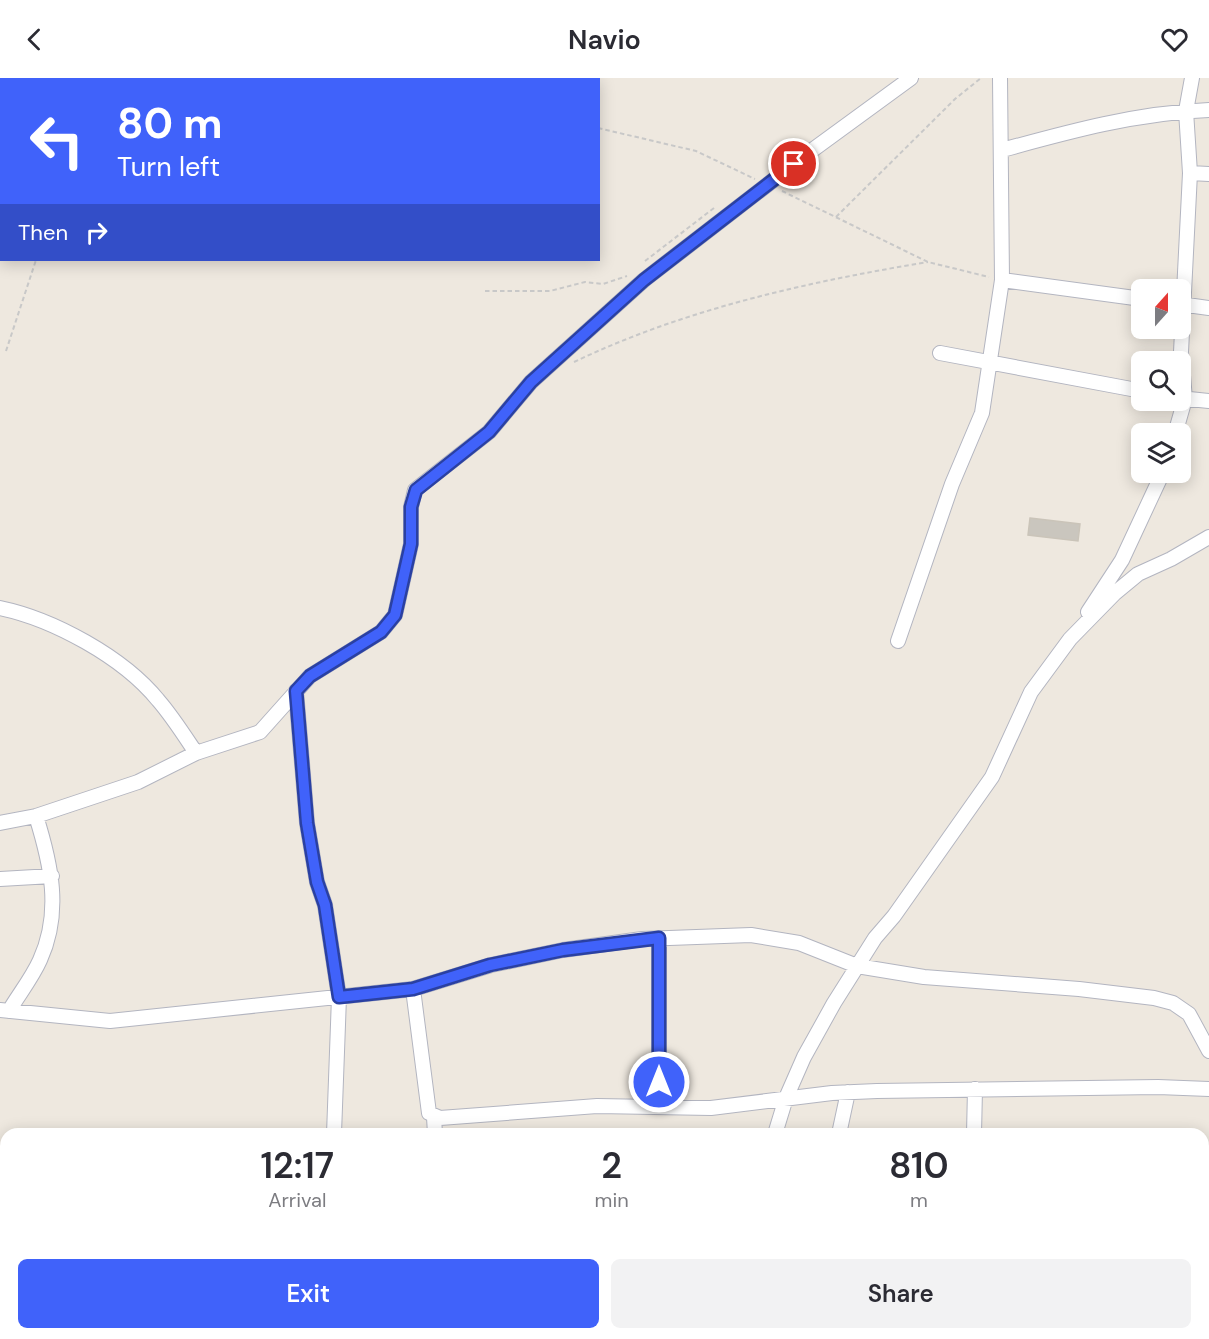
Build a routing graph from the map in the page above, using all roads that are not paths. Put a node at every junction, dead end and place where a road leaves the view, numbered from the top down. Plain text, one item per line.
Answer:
1 (911, 78) edge
2 (1000, 78) edge
3 (1192, 78) edge
4 (1209, 110) edge
5 (1186, 111) junction
6 (1002, 150) junction
7 (1190, 173) junction
8 (1209, 174) edge
9 (1183, 279) edge
10 (1002, 280) junction
11 (1131, 298) edge
12 (1191, 305) edge
13 (1209, 308) edge
14 (940, 353) dead end
15 (990, 363) junction
16 (1131, 389) edge
17 (1191, 399) edge
18 (1209, 401) edge
19 (1157, 483) edge
20 (1209, 537) edge
21 (0, 608) edge
22 (1070, 639) junction
23 (898, 641) dead end
24 (296, 691) junction
25 (196, 753) junction
26 (36, 816) junction
27 (0, 823) edge
28 (52, 876) junction
29 (0, 879) edge
30 (659, 938) junction
31 (857, 966) junction
32 (413, 989) junction
33 (339, 997) junction
34 (5, 1011) edge
35 (1209, 1051) edge
36 (975, 1089) junction
37 (1209, 1089) edge
38 (848, 1092) junction
39 (786, 1098) junction
40 (659, 1106) junction
41 (434, 1117) junction
42 (334, 1128) edge
43 (435, 1128) edge
44 (777, 1128) edge
45 (841, 1128) edge
46 (974, 1128) edge

1 - 24 street
2 - 6 street
3 - 5 street
4 - 5 street
5 - 6 street
5 - 7 street
6 - 10 street
7 - 8 street
7 - 9 street
10 - 11 street
10 - 15 street
12 - 13 street
14 - 15 street
15 - 16 street
15 - 23 street
17 - 18 street
19 - 22 street
20 - 22 street
21 - 25 street
22 - 31 street
24 - 25 street
24 - 33 street
25 - 26 street
26 - 27 street
26 - 28 street
28 - 29 street
28 - 34 street
30 - 31 street
30 - 32 street
30 - 40 street
31 - 35 street
31 - 39 street
32 - 33 street
32 - 41 street
33 - 34 street
33 - 42 street
36 - 37 street
36 - 38 street
36 - 46 street
38 - 39 street
38 - 45 street
39 - 40 street
39 - 44 street
40 - 41 street
41 - 43 street

